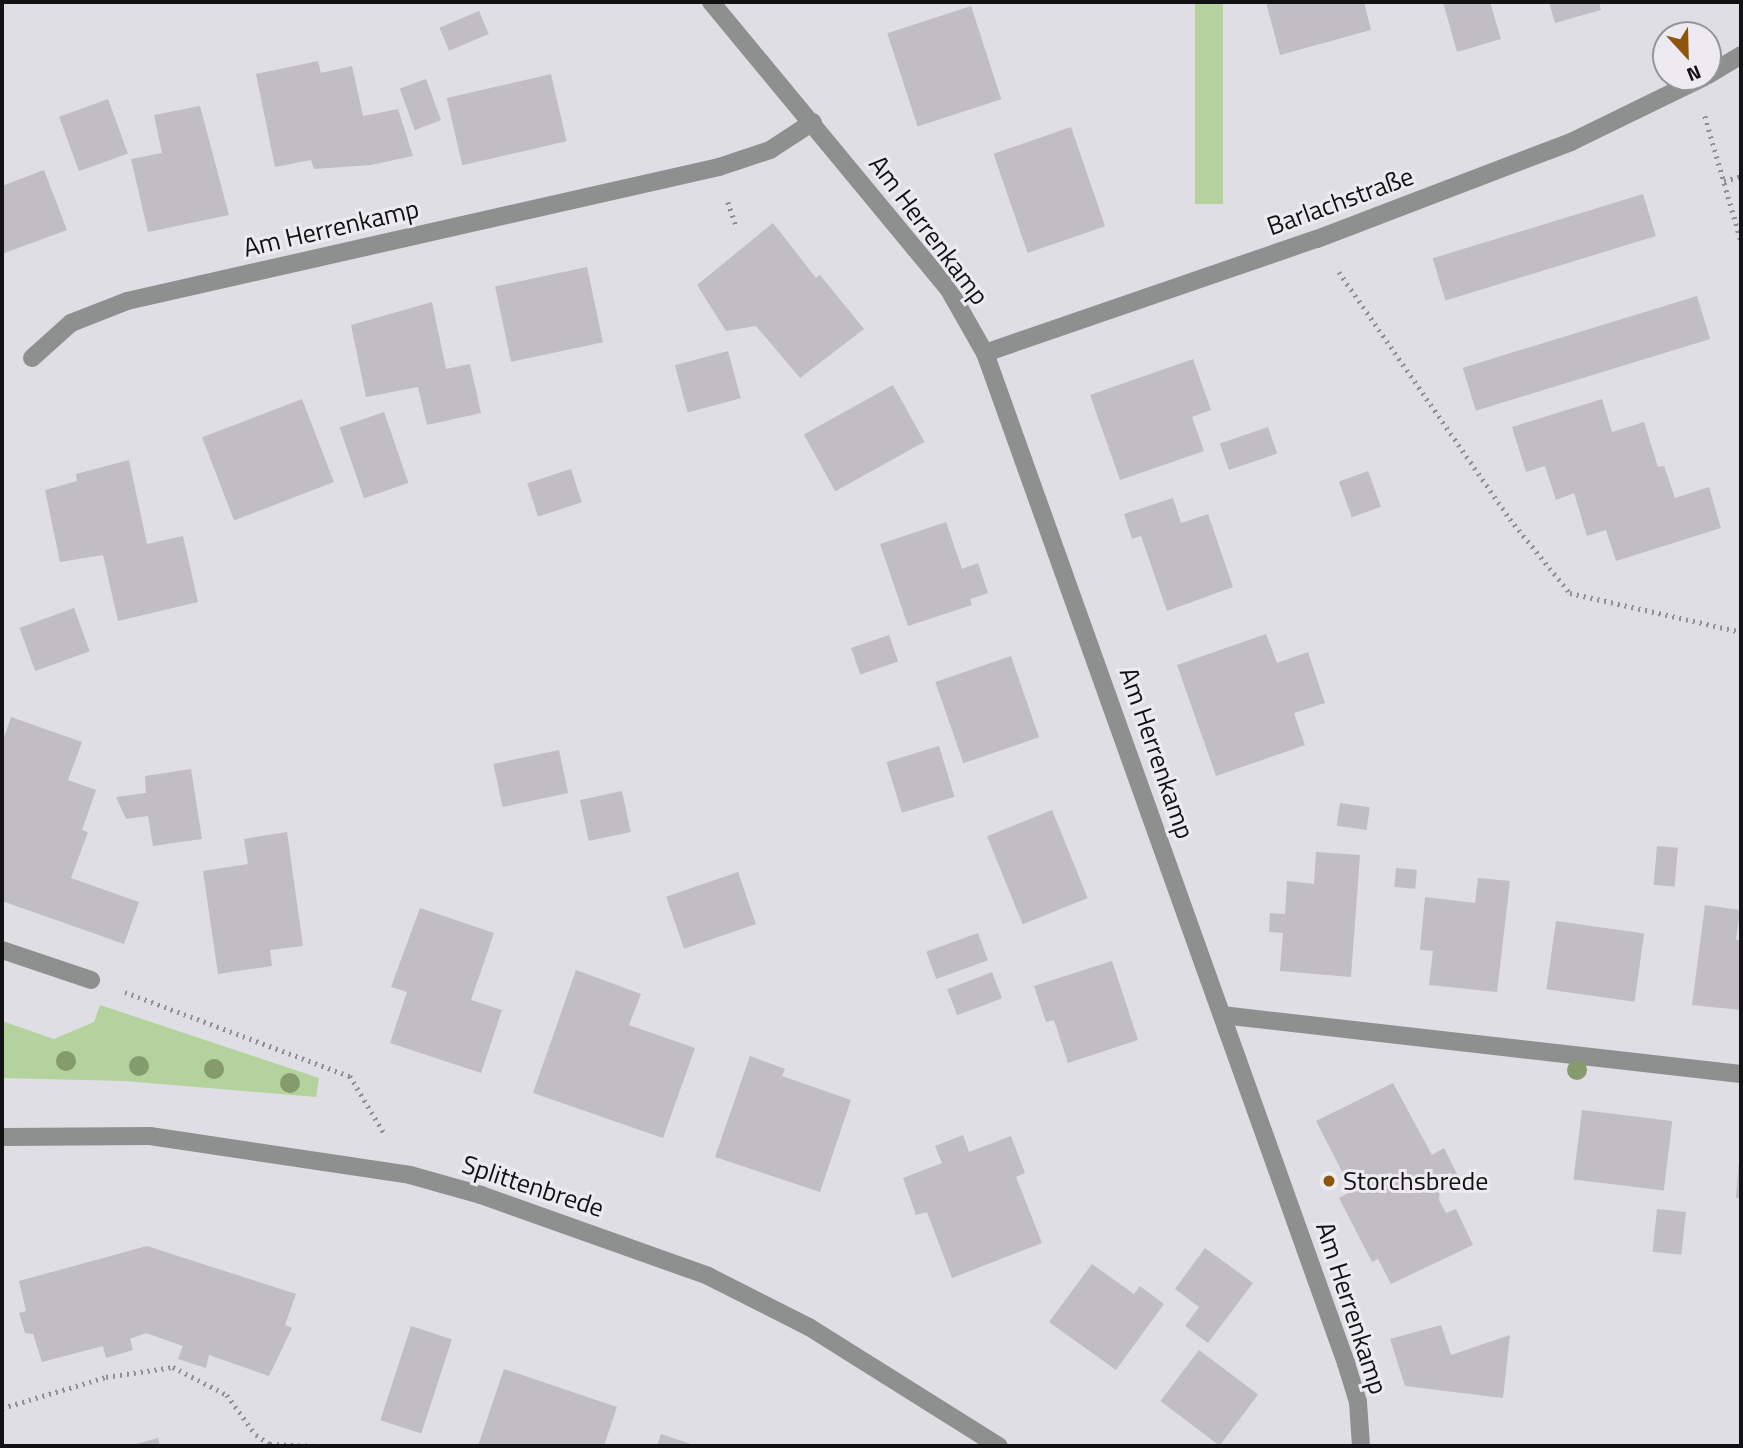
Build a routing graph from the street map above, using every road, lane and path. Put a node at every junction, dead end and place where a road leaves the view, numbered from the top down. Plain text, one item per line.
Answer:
1 (711, 2) edge
2 (1741, 55) edge
3 (1722, 66) edge
4 (1675, 91) edge
5 (1705, 91) edge
6 (813, 122) junction
7 (1741, 176) edge
8 (1724, 181) junction
9 (1740, 233) edge
10 (1317, 239) junction
11 (1741, 240) edge
12 (985, 353) junction
13 (32, 358) dead end
14 (1741, 632) edge
15 (2, 950) edge
16 (91, 980) joint
17 (1222, 1015) junction
18 (1741, 1074) edge
19 (2, 1137) edge
20 (410, 1175) junction
21 (2, 1408) edge
22 (316, 1446) edge
23 (999, 1446) edge
24 (1361, 1446) edge

1 - 6 street, Am Herrenkamp
2 - 3 street, Barlachstraße
4 - 10 street, Barlachstraße
5 - 8 path
6 - 12 street, Am Herrenkamp
6 - 13 street, Am Herrenkamp
7 - 8 path
8 - 9 path
9 - 11 path
10 - 12 street, Barlachstraße
10 - 14 path
12 - 17 street, Am Herrenkamp
15 - 16 street
16 - 20 path
17 - 18 street
17 - 24 street, Am Herrenkamp
19 - 20 street, Splittenbrede
20 - 23 street, Splittenbrede
21 - 22 path

